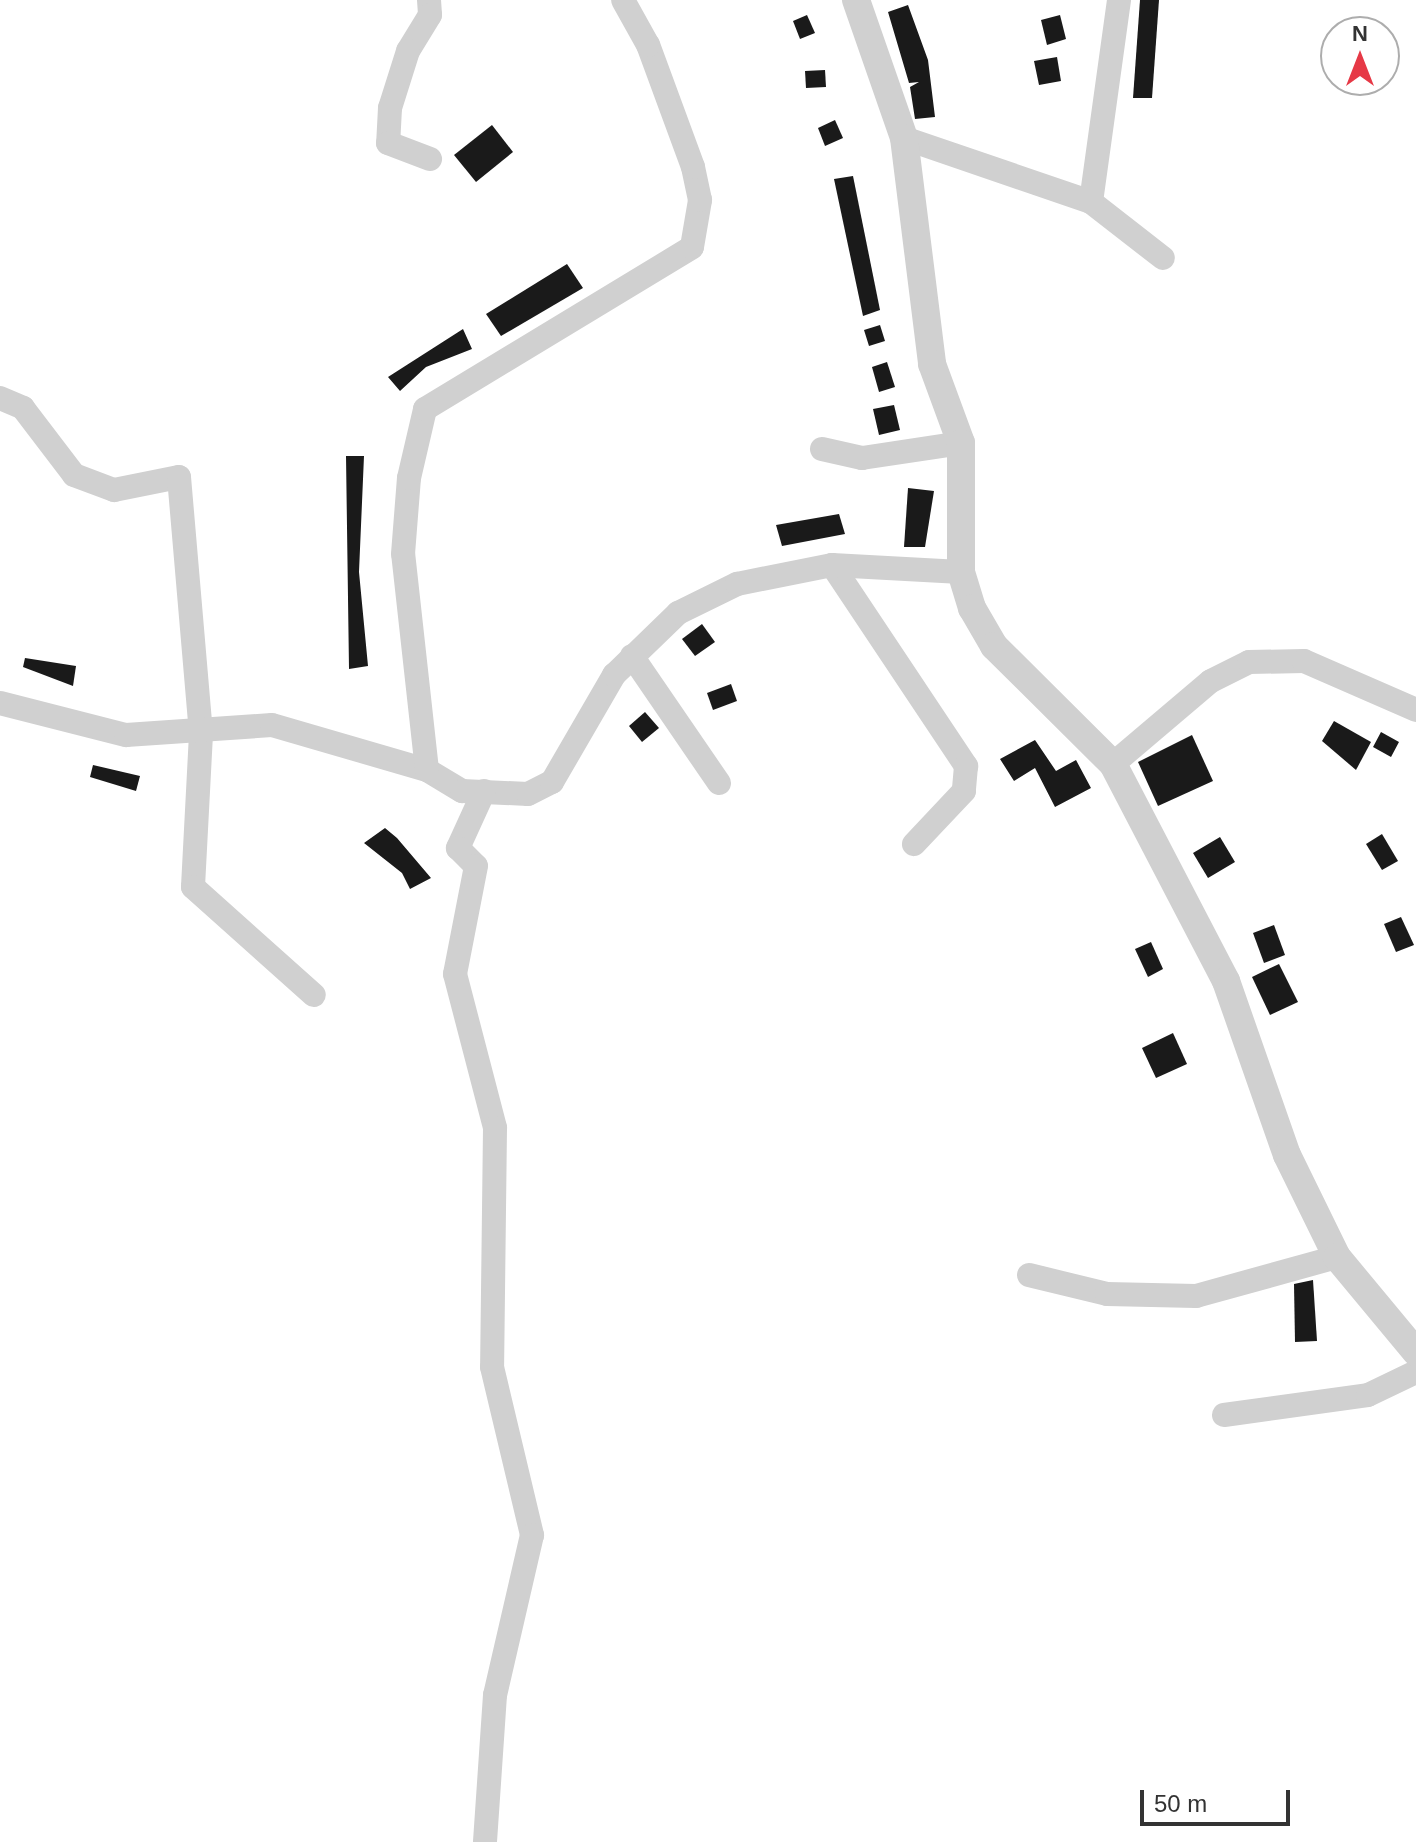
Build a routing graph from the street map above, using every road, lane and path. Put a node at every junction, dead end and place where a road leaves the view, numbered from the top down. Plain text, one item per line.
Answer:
1 (429, 0) edge
2 (623, 0) edge
3 (856, 0) edge
4 (1119, 0) edge
5 (904, 138) junction
6 (430, 159) dead end
7 (1091, 202) junction
8 (1163, 258) dead end
9 (0, 398) edge
10 (961, 443) junction
11 (822, 449) dead end
12 (832, 565) junction
13 (961, 572) junction
14 (632, 656) junction
15 (0, 703) edge
16 (1416, 710) edge
17 (201, 734) junction
18 (1113, 764) junction
19 (427, 770) junction
20 (719, 783) dead end
21 (484, 791) junction
22 (914, 844) dead end
23 (314, 995) dead end
24 (1337, 1257) junction
25 (1029, 1275) dead end
26 (1416, 1352) edge
27 (1416, 1372) edge
28 (1224, 1415) dead end
29 (485, 1842) edge

1 - 6 street
2 - 19 street
3 - 5 street
4 - 7 street
5 - 7 street
5 - 10 street
7 - 8 street
9 - 17 street
10 - 11 street
10 - 13 street
12 - 13 street
12 - 14 street
12 - 22 street
13 - 18 street
14 - 20 street
14 - 21 street
15 - 17 street
16 - 18 street
17 - 19 street
17 - 23 street
18 - 24 street
19 - 21 street
21 - 29 street
24 - 25 street
24 - 26 street
27 - 28 street

